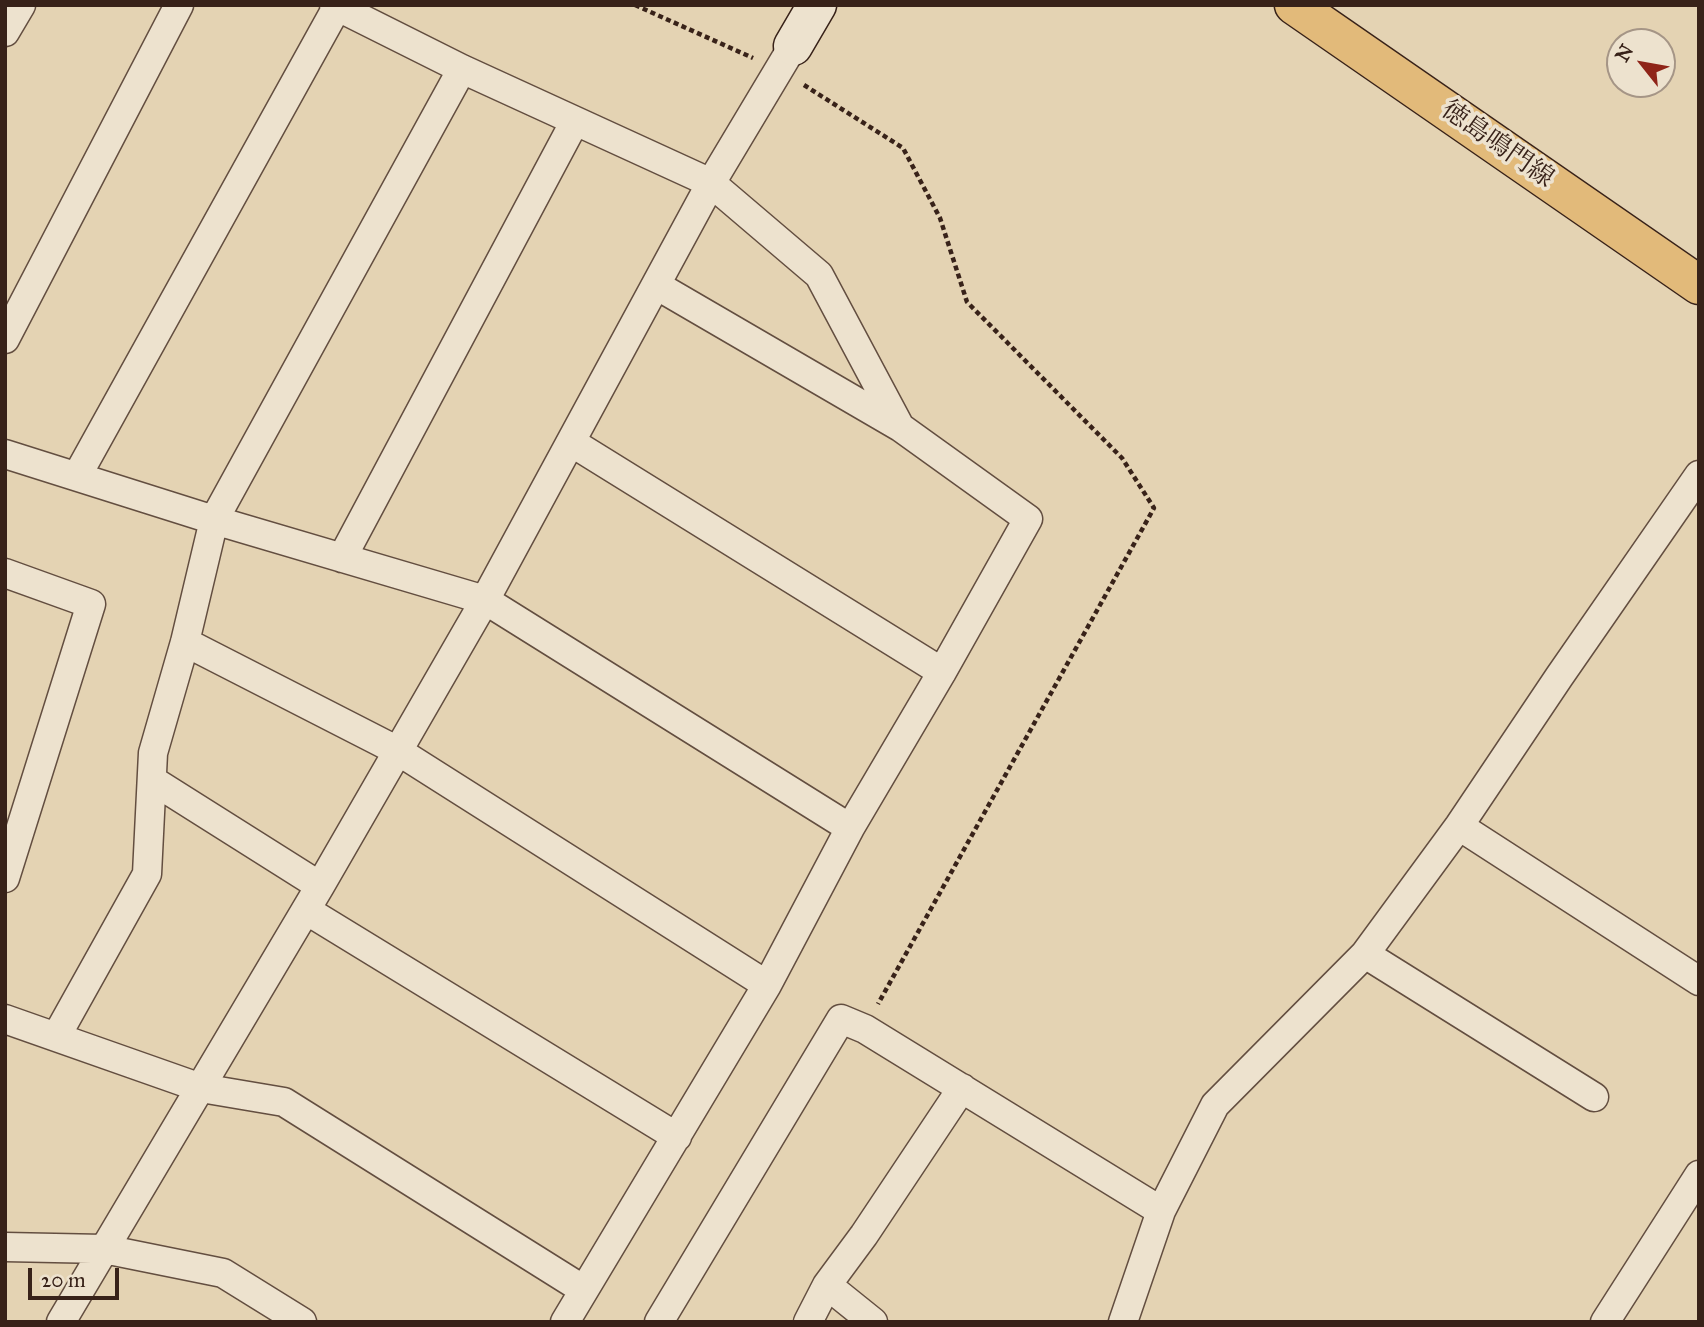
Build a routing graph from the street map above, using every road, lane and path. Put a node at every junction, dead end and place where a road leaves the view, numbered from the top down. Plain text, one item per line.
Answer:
1 (21, 5) edge
2 (179, 5) edge
3 (817, 5) edge
4 (1294, 5) edge
5 (336, 6) edge
6 (5, 32) edge
7 (793, 46) joint
8 (462, 69) junction
9 (575, 121) junction
10 (711, 183) junction
11 (656, 285) junction
12 (1699, 285) edge
13 (5, 339) edge
14 (900, 427) junction
15 (571, 442) junction
16 (5, 454) edge
17 (1699, 475) edge
18 (78, 477) junction
19 (214, 520) junction
20 (342, 558) junction
21 (5, 573) edge
22 (485, 600) junction
23 (185, 642) junction
24 (942, 672) junction
25 (398, 751) junction
26 (152, 780) junction
27 (1459, 827) junction
28 (850, 828) junction
29 (5, 878) edge
30 (313, 898) junction
31 (1366, 954) junction
32 (1699, 981) edge
33 (767, 985) junction
34 (5, 1019) edge
35 (56, 1037) junction
36 (201, 1088) junction
37 (962, 1088) junction
38 (1594, 1097) dead end
39 (677, 1137) junction
40 (1699, 1175) edge
41 (1161, 1210) junction
42 (5, 1247) edge
43 (104, 1249) junction
44 (827, 1286) junction
45 (584, 1290) junction
46 (61, 1322) edge
47 (302, 1322) edge
48 (565, 1322) edge
49 (659, 1322) edge
50 (808, 1322) edge
51 (873, 1322) edge
52 (1123, 1322) edge
53 (1605, 1322) edge

1 - 6 street
2 - 13 street
3 - 7 street
4 - 12 main road, 徳島鳴門線
5 - 8 street
5 - 18 street
7 - 10 street
8 - 9 street
8 - 19 street
9 - 10 street
9 - 20 street
10 - 11 street
10 - 14 street
11 - 14 street
11 - 15 street
14 - 24 street
15 - 22 street
15 - 24 street
16 - 18 street
17 - 27 street
18 - 19 street
19 - 20 street
19 - 23 street
20 - 22 street
21 - 29 street
22 - 25 street
22 - 28 street
23 - 25 street
23 - 26 street
24 - 28 street
25 - 30 street
25 - 33 street
26 - 30 street
26 - 35 street
27 - 31 street
27 - 32 street
28 - 33 street
30 - 36 street
30 - 39 street
31 - 38 street
31 - 41 street
33 - 39 street
34 - 35 street
35 - 36 street
36 - 43 street
36 - 45 street
37 - 41 street
37 - 44 street
37 - 49 street
39 - 45 street
40 - 53 street
41 - 52 street
42 - 43 street
43 - 46 street
43 - 47 street
44 - 50 street
44 - 51 street
45 - 48 street

